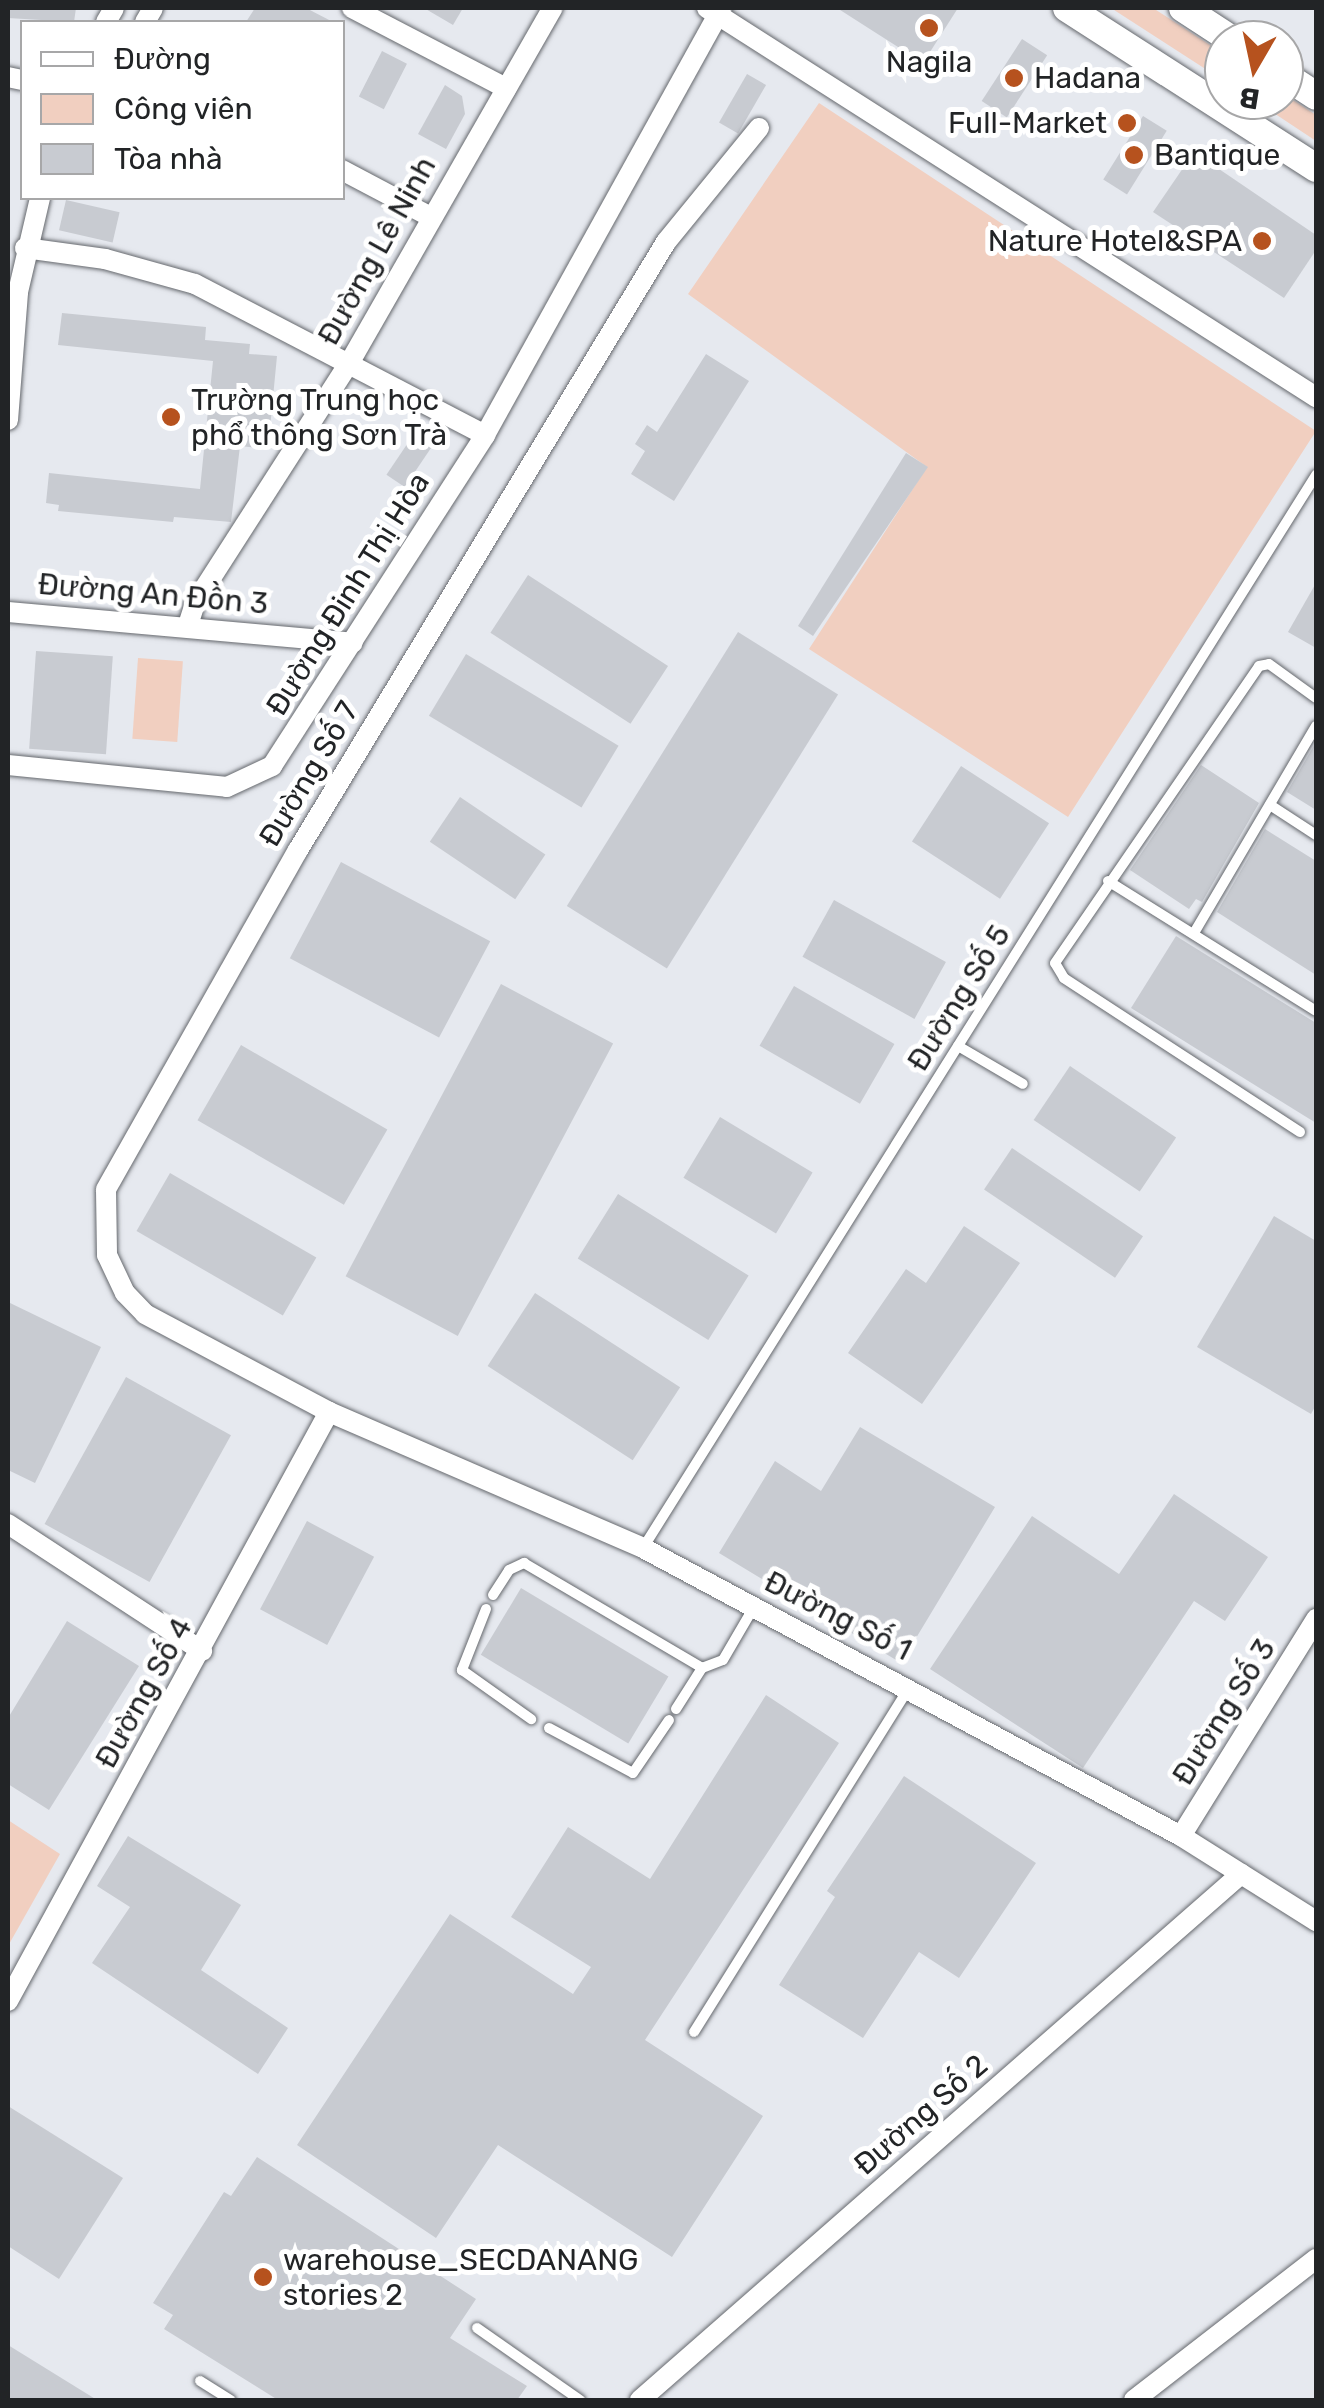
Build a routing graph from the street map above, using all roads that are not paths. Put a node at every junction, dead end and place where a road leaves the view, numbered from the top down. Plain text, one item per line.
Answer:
1 (352, 8) edge
2 (554, 8) edge
3 (1068, 8) edge
4 (1183, 8) edge
5 (716, 9) edge
6 (1204, 22) edge
7 (506, 88) junction
8 (759, 128) dead end
9 (1316, 168) edge
10 (345, 172) edge
11 (39, 200) edge
12 (429, 216) junction
13 (25, 248) junction
14 (350, 360) junction
15 (1313, 386) edge
16 (8, 420) edge
17 (485, 435) junction
18 (1316, 474) edge
19 (8, 612) edge
20 (188, 625) junction
21 (353, 643) junction
22 (1316, 698) edge
23 (1316, 726) edge
24 (8, 766) edge
25 (1270, 805) junction
26 (1316, 834) edge
27 (1108, 881) junction
28 (1194, 933) junction
29 (1316, 1012) edge
30 (958, 1046) junction
31 (1022, 1084) dead end
32 (1300, 1132) dead end
33 (320, 1408) junction
34 (8, 1524) edge
35 (643, 1548) junction
36 (493, 1595) dead end
37 (754, 1606) junction
38 (486, 1610) dead end
39 (1316, 1620) edge
40 (202, 1651) junction
41 (702, 1668) junction
42 (910, 1687) junction
43 (676, 1710) dead end
44 (531, 1719) dead end
45 (669, 1720) dead end
46 (549, 1728) dead end
47 (1182, 1836) junction
48 (1241, 1874) junction
49 (1316, 1921) edge
50 (8, 2001) edge
51 (694, 2032) dead end
52 (1316, 2259) edge
53 (477, 2328) dead end
54 (200, 2381) dead end
55 (231, 2400) edge
56 (580, 2400) edge
57 (640, 2400) edge
58 (1134, 2400) edge

1 - 7 street
2 - 7 street, Đường Lê Ninh
3 - 9 main road
4 - 6 main road
5 - 15 street
5 - 17 street, Đường Đinh Thị Hòa
7 - 12 street, Đường Lê Ninh
8 - 33 street, Đường Số 7
10 - 12 street
11 - 13 street
12 - 14 street, Đường Lê Ninh
13 - 14 street
13 - 16 street
14 - 17 street
14 - 20 street, Đường Lê Ninh
17 - 21 street, Đường Đinh Thị Hòa
18 - 30 lane, Đường Số 5
19 - 20 street, Đường An Đồn 3
20 - 21 street, Đường An Đồn 3
21 - 24 street, Đường Đinh Thị Hòa
22 - 27 lane
23 - 25 lane
25 - 26 lane
25 - 28 lane
27 - 28 lane
27 - 32 lane
28 - 29 lane
30 - 31 lane
30 - 35 lane, Đường Số 5
33 - 35 street, Đường Số 1
33 - 40 street, Đường Số 4
34 - 40 street
35 - 37 street, Đường Số 1
36 - 41 lane
37 - 41 lane
37 - 42 street, Đường Số 1
38 - 44 lane
39 - 47 street, Đường Số 3
40 - 50 street, Đường Số 4
41 - 43 lane
42 - 47 street, Đường Số 1
42 - 51 lane
45 - 46 lane
47 - 48 street, Đường Số 1
48 - 49 street, Đường Số 1
48 - 57 street, Đường Số 2
52 - 58 street
53 - 56 lane
54 - 55 lane

